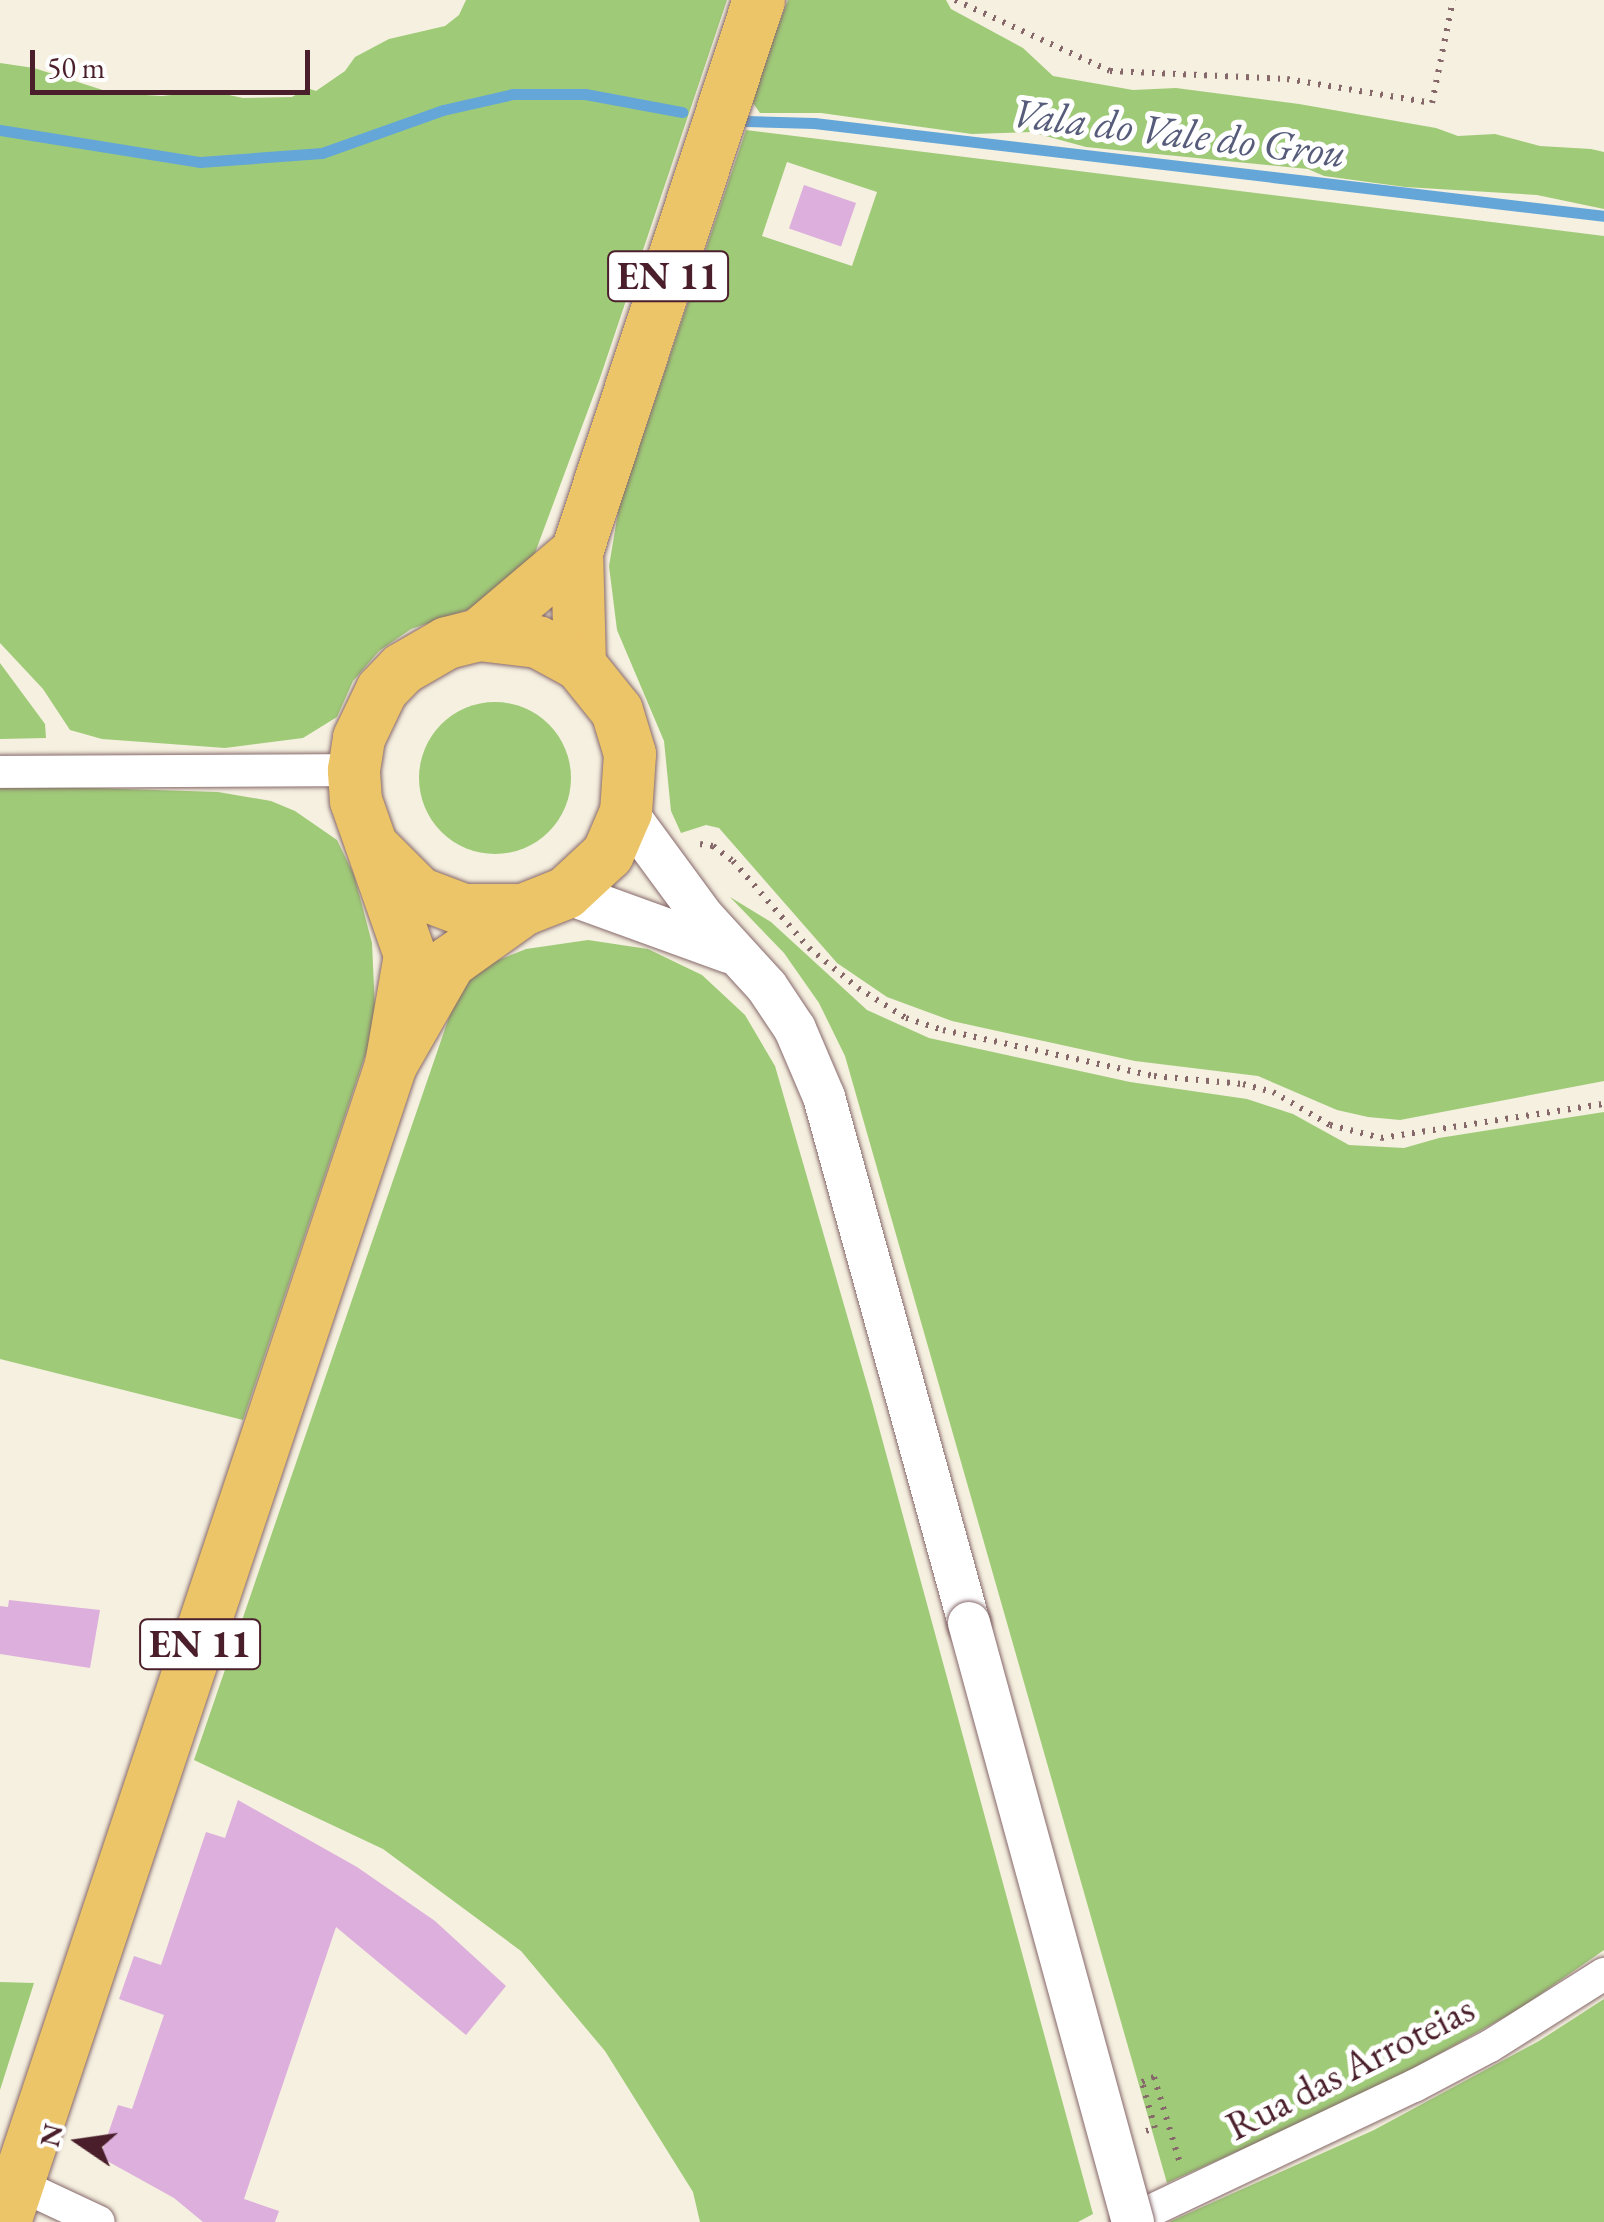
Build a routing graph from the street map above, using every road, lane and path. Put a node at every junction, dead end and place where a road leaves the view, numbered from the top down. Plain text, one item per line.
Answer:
1 (759, 0) edge
2 (955, 0) edge
3 (1454, 0) edge
4 (578, 552) junction
5 (479, 635) junction
6 (580, 665) junction
7 (354, 770) junction
8 (0, 772) edge
9 (626, 812) junction
10 (376, 850) junction
11 (664, 868) junction
12 (545, 902) junction
13 (734, 954) junction
14 (391, 1066) junction
15 (1604, 1104) edge
16 (1604, 1974) edge
17 (1168, 2124) dead end
18 (1155, 2128) dead end
19 (11, 2203) edge
20 (99, 2222) edge
21 (1130, 2222) edge

1 - 4 main road, EN 11
2 - 3 path
4 - 5 main road
4 - 6 main road, EN 11
5 - 6 main road
5 - 7 main road
6 - 9 main road
7 - 8 street
7 - 10 main road
9 - 11 street
9 - 12 main road
10 - 12 main road
10 - 14 main road, EN 11
11 - 13 street
11 - 15 path
12 - 13 street
12 - 14 main road, EN 11
13 - 21 street, bridge
14 - 19 main road, EN 11
16 - 21 street, Rua das Arroteias
17 - 18 path
19 - 20 street

